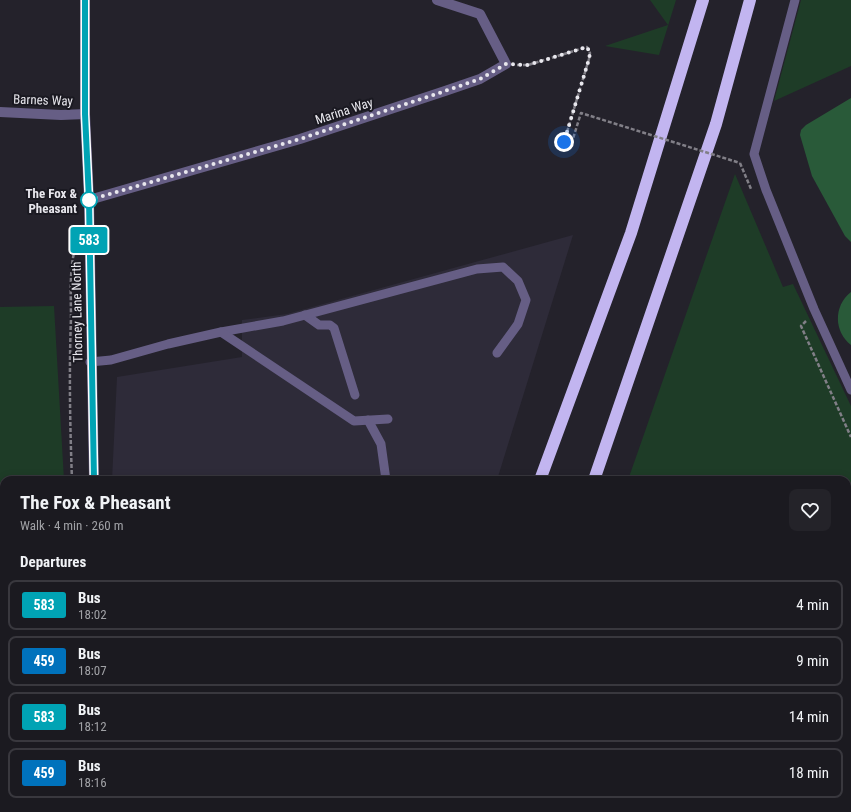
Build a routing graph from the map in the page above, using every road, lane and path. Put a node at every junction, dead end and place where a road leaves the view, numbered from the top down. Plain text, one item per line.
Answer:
1 (85, 0) edge
2 (438, 0) edge
3 (703, 0) edge
4 (750, 0) edge
5 (795, 0) edge
6 (506, 64) junction
7 (0, 112) edge
8 (85, 114) junction
9 (740, 163) dead end
10 (89, 200) junction
11 (76, 244) dead end
12 (305, 315) junction
13 (809, 319) dead end
14 (221, 332) junction
15 (497, 353) dead end
16 (90, 362) junction
17 (851, 390) edge
18 (355, 395) dead end
19 (388, 419) dead end
20 (368, 420) junction
21 (851, 438) edge
22 (72, 476) edge
23 (94, 476) edge
24 (385, 476) edge
25 (541, 476) edge
26 (595, 476) edge

1 - 8 street, Thorney Lane North
2 - 6 street
3 - 25 highway
4 - 26 highway
5 - 17 lane
6 - 9 path, bridge
6 - 10 street, Marina Way
7 - 8 street, Barnes Way
8 - 10 street, Thorney Lane North
10 - 16 street, Thorney Lane North
11 - 22 path
12 - 14 lane
12 - 15 lane
12 - 18 lane
13 - 21 path
14 - 16 lane
14 - 20 lane
16 - 23 street, Thorney Lane North
19 - 20 lane
20 - 24 lane

